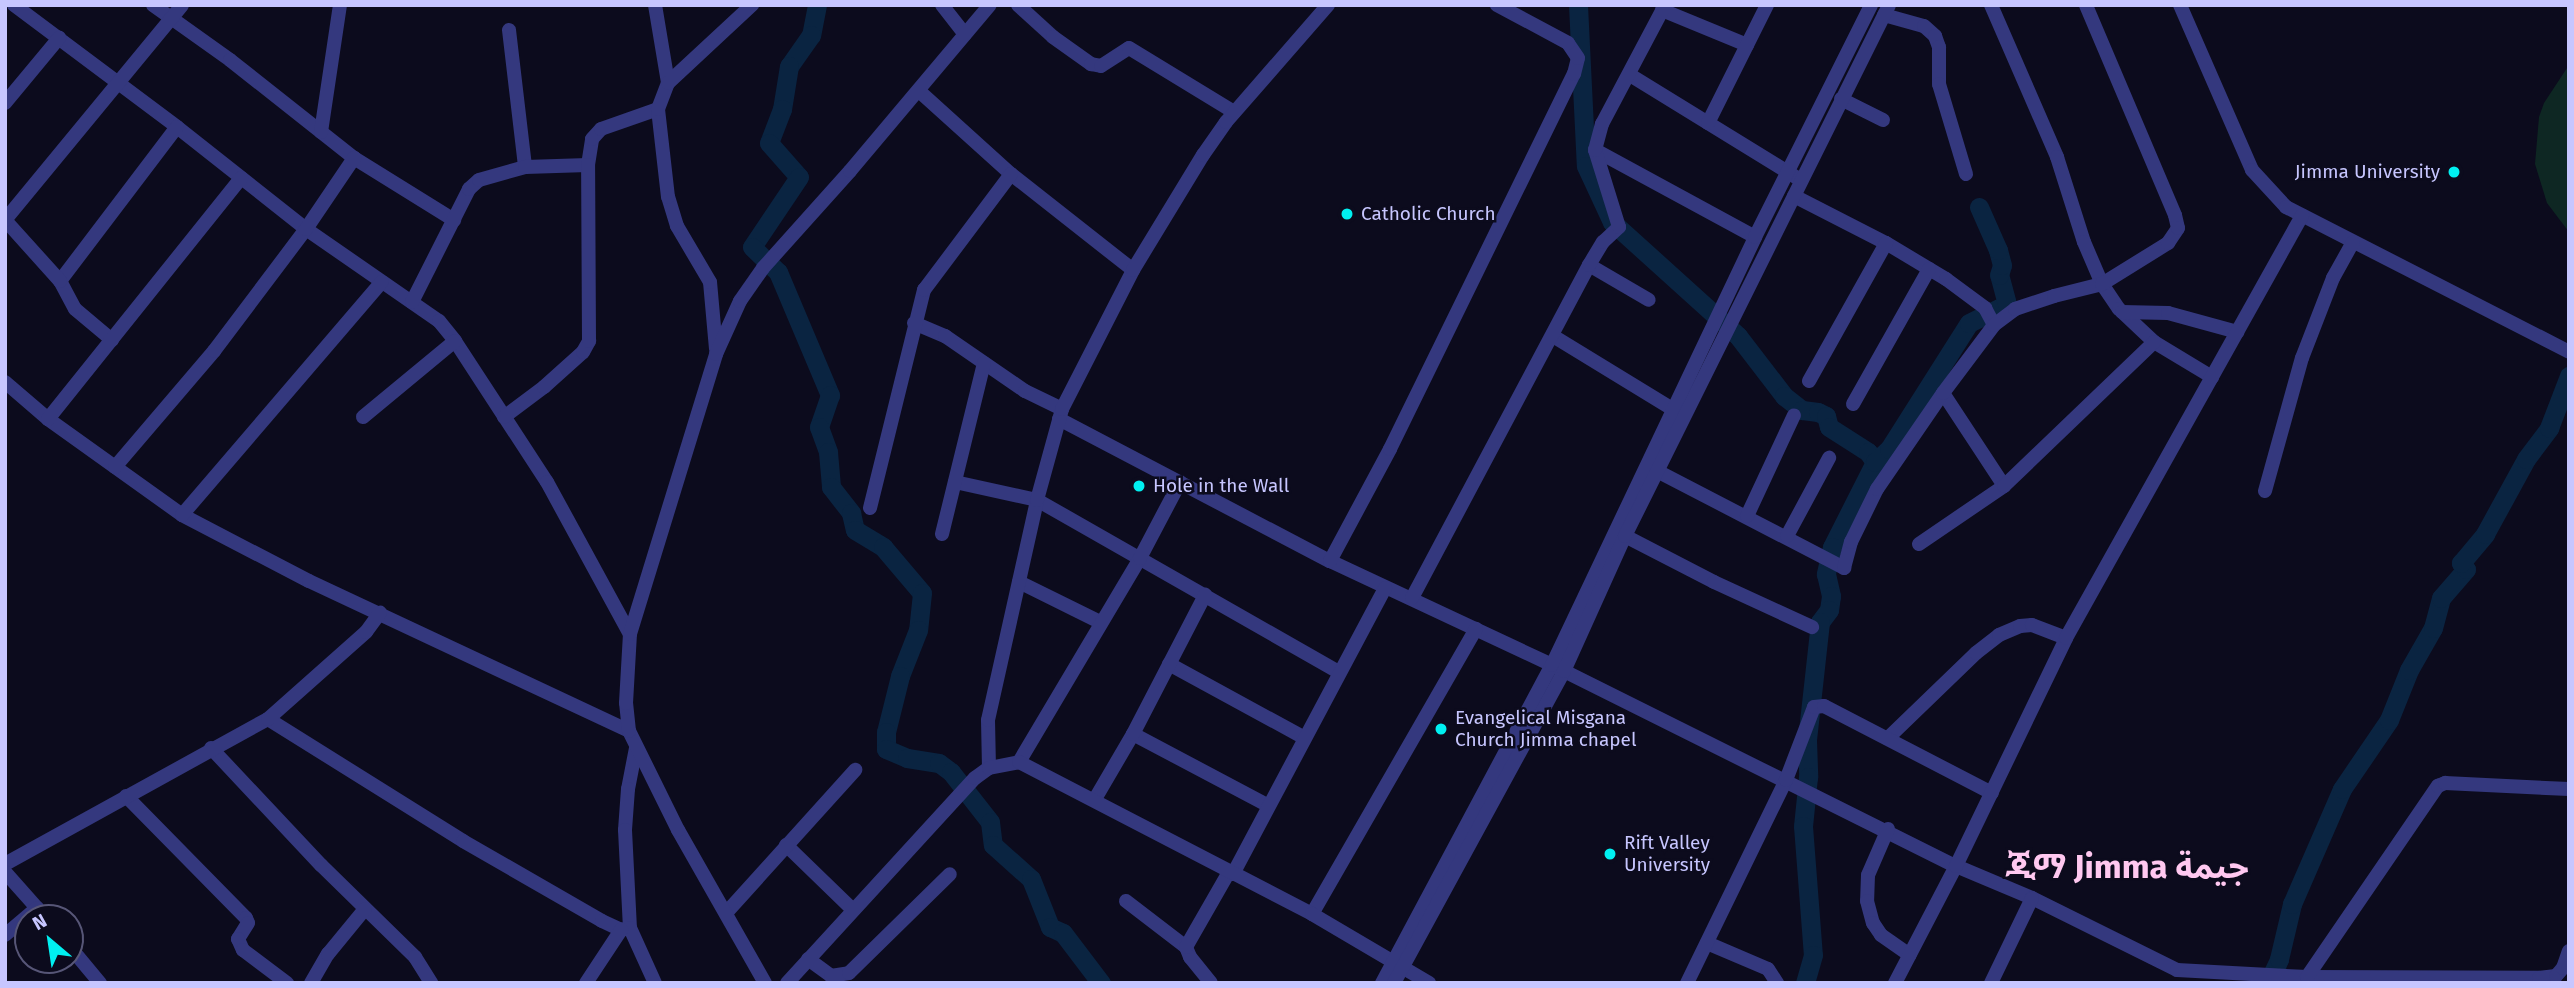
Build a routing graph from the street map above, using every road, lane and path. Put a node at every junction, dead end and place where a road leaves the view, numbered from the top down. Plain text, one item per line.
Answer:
1 (14, 5) edge
2 (153, 5) edge
3 (182, 5) edge
4 (340, 5) edge
5 (655, 5) edge
6 (752, 5) edge
7 (942, 5) edge
8 (990, 5) edge
9 (1018, 5) edge
10 (1328, 5) edge
11 (1497, 5) edge
12 (1767, 5) edge
13 (1871, 5) edge
14 (1991, 5) edge
15 (2086, 5) edge
16 (2180, 5) edge
17 (1664, 7) edge
18 (1886, 10) edge
19 (171, 19) junction
20 (509, 30) dead end
21 (965, 34) junction
22 (59, 38) junction
23 (1747, 46) junction
24 (1630, 75) junction
25 (668, 83) junction
26 (120, 84) junction
27 (919, 91) junction
28 (1841, 99) junction
29 (5, 103) edge
30 (658, 109) junction
31 (1234, 112) junction
32 (1883, 120) dead end
33 (1707, 123) junction
34 (177, 127) junction
35 (321, 132) junction
36 (1595, 150) junction
37 (354, 158) junction
38 (588, 165) junction
39 (525, 167) junction
40 (1012, 174) junction
41 (1966, 174) dead end
42 (1796, 177) junction
43 (242, 178) junction
44 (1794, 196) junction
45 (2302, 216) junction
46 (454, 219) junction
47 (306, 229) junction
48 (1755, 237) junction
49 (2353, 242) junction
50 (1886, 243) junction
51 (1589, 265) junction
52 (1929, 269) junction
53 (1133, 270) junction
54 (60, 282) junction
55 (382, 282) junction
56 (2102, 284) junction
57 (1648, 300) dead end
58 (412, 302) junction
59 (2122, 312) junction
60 (914, 323) junction
61 (1994, 325) junction
62 (2237, 332) junction
63 (1553, 336) junction
64 (112, 340) junction
65 (455, 341) junction
66 (2154, 342) junction
67 (2569, 352) edge
68 (716, 354) junction
69 (985, 363) junction
70 (2212, 377) junction
71 (1808, 381) dead end
72 (5, 382) edge
73 (1943, 393) junction
74 (1853, 404) dead end
75 (1679, 413) junction
76 (1060, 414) junction
77 (1794, 415) dead end
78 (363, 417) dead end
79 (504, 417) junction
80 (48, 419) junction
81 (1829, 458) dead end
82 (116, 467) junction
83 (1657, 471) junction
84 (955, 482) junction
85 (1180, 482) junction
86 (2004, 486) junction
87 (2265, 491) dead end
88 (1037, 500) junction
89 (870, 508) dead end
90 (182, 515) junction
91 (1747, 516) junction
92 (942, 534) dead end
93 (1625, 536) junction
94 (1787, 536) junction
95 (1919, 544) dead end
96 (1140, 558) junction
97 (1330, 561) junction
98 (1019, 582) junction
99 (1385, 588) junction
100 (1205, 595) junction
101 (1412, 598) junction
102 (380, 613) junction
103 (1100, 622) junction
104 (1812, 627) dead end
105 (1476, 629) junction
106 (631, 634) junction
107 (2066, 638) junction
108 (1169, 664) junction
109 (1558, 668) junction
110 (1339, 672) junction
111 (268, 719) junction
112 (629, 731) junction
113 (1133, 734) junction
114 (1303, 737) junction
115 (1889, 737) junction
116 (211, 748) junction
117 (636, 748) junction
118 (1019, 762) junction
119 (989, 768) junction
120 (855, 770) dead end
121 (1786, 780) junction
122 (2569, 789) edge
123 (1992, 793) junction
124 (126, 796) junction
125 (1095, 799) junction
126 (1267, 805) junction
127 (1888, 829) junction
128 (786, 845) junction
129 (5, 864) edge
130 (1956, 866) junction
131 (5, 872) edge
132 (1231, 873) junction
133 (950, 874) dead end
134 (2032, 898) junction
135 (628, 901) junction
136 (1126, 901) dead end
137 (34, 904) edge
138 (365, 909) junction
139 (853, 910) junction
140 (726, 913) junction
141 (1312, 914) junction
142 (602, 921) junction
143 (625, 929) junction
144 (1707, 943) junction
145 (1186, 947) junction
146 (2569, 951) edge
147 (1910, 955) junction
148 (808, 959) junction
149 (84, 964) edge
150 (1397, 965) junction
151 (2174, 976) edge
152 (2286, 978) edge
153 (2315, 979) edge
154 (2409, 980) edge
155 (2558, 980) edge
156 (100, 983) edge
157 (287, 983) edge
158 (311, 983) edge
159 (431, 983) edge
160 (586, 983) edge
161 (655, 983) edge
162 (765, 983) edge
163 (787, 983) edge
164 (1211, 983) edge
165 (1382, 983) edge
166 (1394, 983) edge
167 (1429, 983) edge
168 (1688, 983) edge
169 (1777, 983) edge
170 (1895, 983) edge
171 (1991, 983) edge

1 - 22 street
2 - 19 street
3 - 19 street
4 - 35 street
5 - 25 street
6 - 25 street
7 - 21 street
8 - 21 street
9 - 31 street
10 - 31 street
11 - 97 street
12 - 23 street
13 - 42 street
14 - 56 street
15 - 56 street
16 - 45 street
17 - 23 street
17 - 24 street
18 - 28 street
18 - 41 street
19 - 26 street
19 - 35 street
20 - 39 street
21 - 27 street
22 - 26 street
22 - 29 street
23 - 33 street
24 - 33 street
24 - 36 street
25 - 30 street
26 - 34 street
26 - 54 street
27 - 40 street
27 - 68 street
28 - 32 street
28 - 42 street
30 - 38 street
30 - 68 street
31 - 53 street
33 - 42 street
34 - 43 street
34 - 54 street
35 - 37 street
36 - 48 street
36 - 51 street
37 - 46 street
37 - 47 street
38 - 39 street
38 - 79 street
39 - 46 street
40 - 53 street
40 - 60 street
42 - 44 street
42 - 48 street
43 - 47 street
43 - 64 street
44 - 50 street
44 - 75 street
45 - 49 street
45 - 62 street
46 - 58 street
47 - 55 street
47 - 82 street
48 - 75 street
49 - 67 street
49 - 87 street
50 - 52 street
50 - 71 street
51 - 57 street
51 - 63 street
52 - 61 street
52 - 74 street
53 - 76 street
54 - 64 street
55 - 58 street
55 - 90 street
56 - 59 street
56 - 61 street
58 - 65 street
59 - 62 street
59 - 66 street
60 - 69 street
60 - 89 street
61 - 73 street
62 - 70 street
63 - 75 street
63 - 101 street
64 - 80 street
65 - 78 street
65 - 79 street
66 - 70 street
66 - 86 street
68 - 106 street
69 - 76 street
69 - 84 street
70 - 107 street
72 - 80 street
73 - 86 street
73 - 94 street
75 - 83 street
75 - 109 street
76 - 85 street
76 - 88 street
77 - 91 street
79 - 106 street
80 - 82 street
81 - 94 street
82 - 90 street
83 - 91 street
83 - 93 street
84 - 88 street
84 - 92 street
85 - 96 street
85 - 97 street
86 - 95 street
88 - 96 street
88 - 98 street
90 - 102 street
91 - 94 street
93 - 104 street
93 - 109 street
96 - 100 street
96 - 103 street
97 - 99 street
98 - 103 street
98 - 119 street
99 - 101 street
99 - 110 street
100 - 108 street
100 - 110 street
101 - 105 street
102 - 111 street
102 - 112 street
103 - 118 street
105 - 109 street
105 - 141 street
106 - 112 street
107 - 115 street
107 - 123 street
108 - 113 street
108 - 114 street
109 - 121 street
109 - 150 street
110 - 114 street
111 - 116 street
111 - 142 street
112 - 117 street
113 - 125 street
113 - 126 street
114 - 126 street
115 - 121 street
115 - 123 street
116 - 124 street
116 - 138 street
117 - 135 street
117 - 140 street
118 - 119 street
118 - 125 street
119 - 139 street
120 - 128 street
121 - 127 street
121 - 144 street
122 - 153 street
123 - 130 street
124 - 129 street
124 - 157 street
125 - 132 street
126 - 132 street
127 - 130 street
127 - 147 street
128 - 139 street
128 - 140 street
130 - 134 street
130 - 147 street
131 - 137 street
132 - 141 street
132 - 145 street
133 - 148 street
134 - 151 street
134 - 171 street
135 - 142 street
135 - 143 street
136 - 145 street
138 - 158 street
138 - 159 street
139 - 148 street
140 - 162 street
141 - 150 street
142 - 143 street
143 - 160 street
143 - 161 street
144 - 168 street
144 - 169 street
145 - 164 street
146 - 155 street
147 - 170 street
148 - 163 street
149 - 156 street
150 - 165 street
150 - 166 street
150 - 167 street
151 - 152 street
152 - 153 street
153 - 154 street
154 - 155 street

